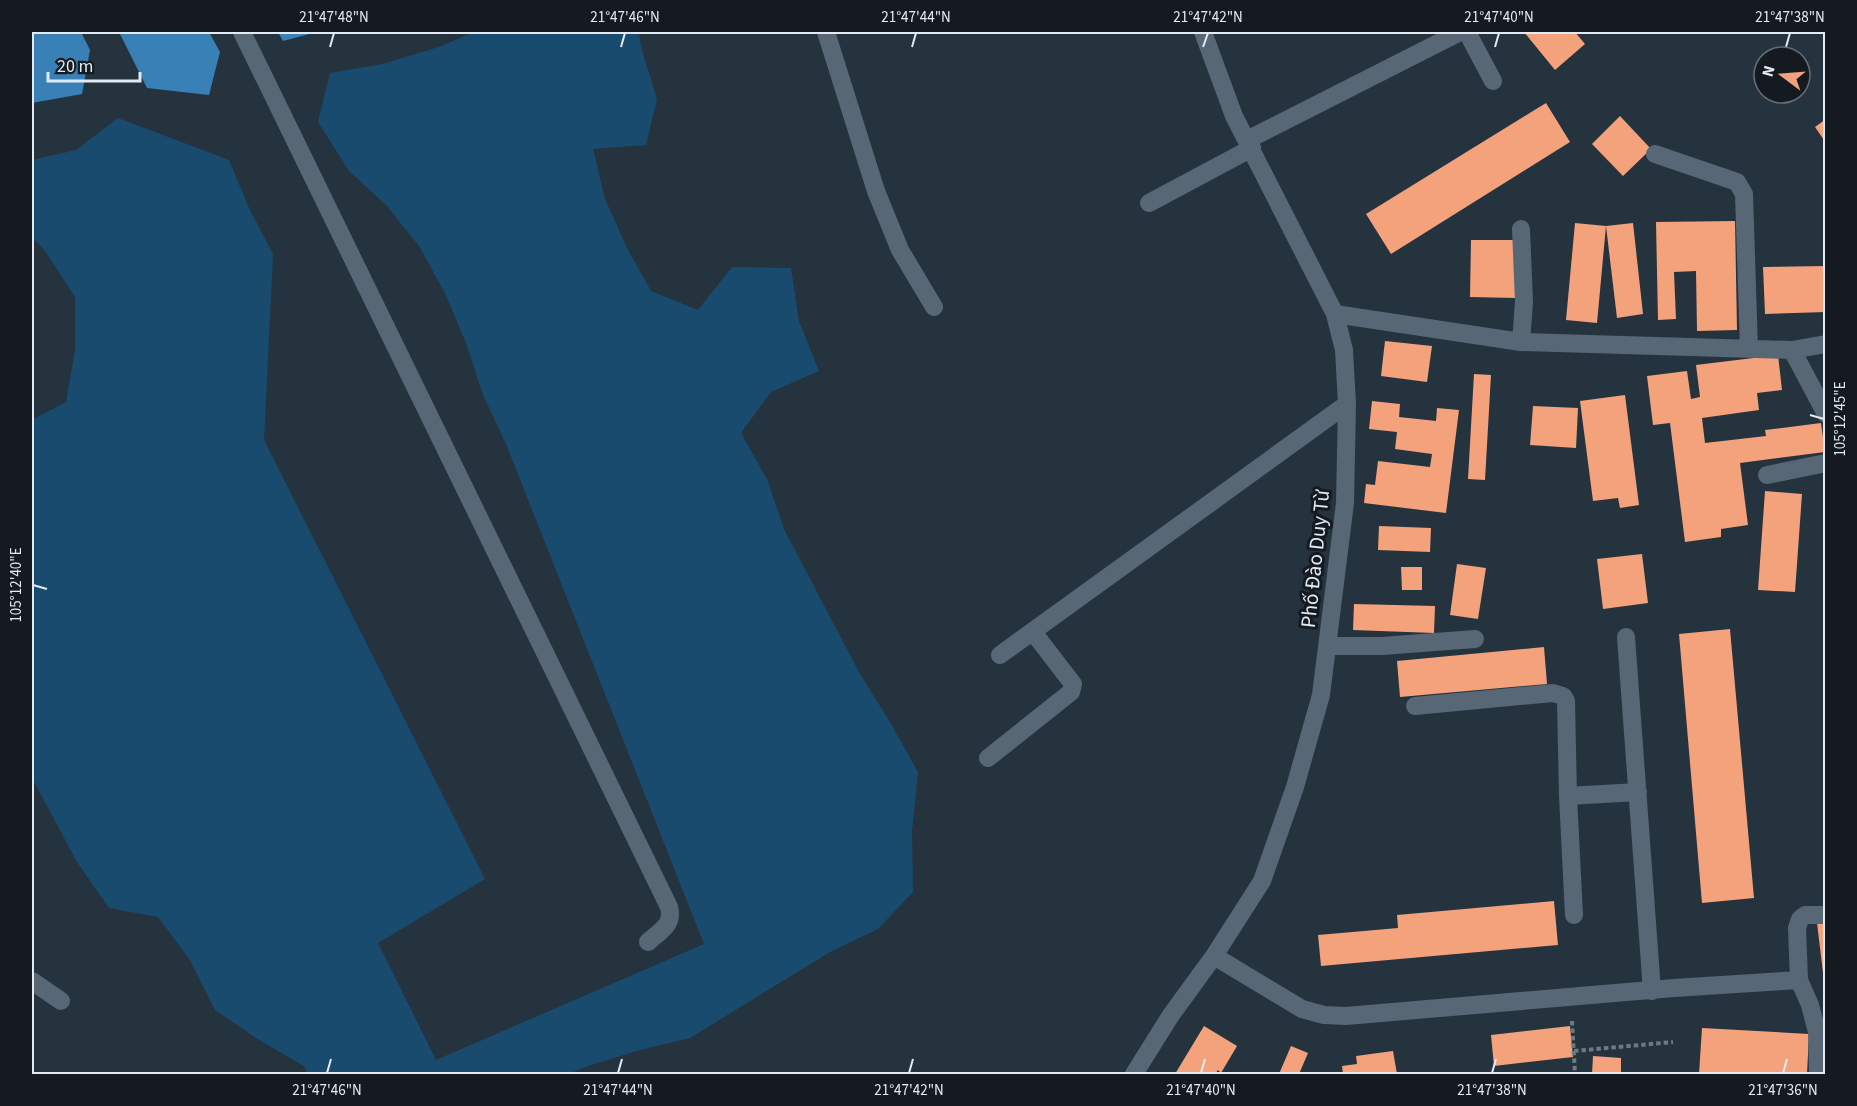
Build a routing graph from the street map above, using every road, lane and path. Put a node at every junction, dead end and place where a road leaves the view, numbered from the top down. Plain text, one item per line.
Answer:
1 (242, 32) edge
2 (826, 32) edge
3 (1203, 32) edge
4 (1460, 32) edge
5 (1467, 32) edge
6 (1492, 81) dead end
7 (1249, 144) junction
8 (1655, 154) dead end
9 (1149, 203) dead end
10 (1521, 229) dead end
11 (934, 307) dead end
12 (1335, 314) junction
13 (1521, 342) junction
14 (1826, 345) edge
15 (1749, 349) junction
16 (1791, 350) junction
17 (1347, 404) junction
18 (1826, 414) edge
19 (1826, 463) edge
20 (1767, 475) dead end
21 (1033, 632) junction
22 (1626, 637) dead end
23 (1475, 639) dead end
24 (1328, 646) junction
25 (1000, 655) dead end
26 (1415, 706) dead end
27 (988, 758) dead end
28 (1638, 792) junction
29 (1568, 796) junction
30 (1574, 915) dead end
31 (1826, 915) edge
32 (648, 942) dead end
33 (1214, 956) junction
34 (1799, 980) junction
35 (32, 981) edge
36 (1652, 991) junction
37 (1571, 997) junction
38 (61, 1001) dead end
39 (1673, 1042) dead end
40 (1574, 1051) junction
41 (1134, 1074) edge
42 (1575, 1074) edge
43 (1818, 1074) edge

1 - 32 street
2 - 11 street
3 - 7 street, Phố Đào Duy Từ
4 - 7 street
5 - 6 street
7 - 9 street
7 - 12 street, Phố Đào Duy Từ
8 - 15 street
10 - 13 street
12 - 13 street
12 - 17 street, Phố Đào Duy Từ
13 - 15 street
14 - 16 street
15 - 16 street
16 - 18 street
17 - 21 street
17 - 24 street, Phố Đào Duy Từ
19 - 20 street
21 - 25 street
21 - 27 street
22 - 28 street
23 - 24 street
24 - 33 street, Phố Đào Duy Từ
26 - 29 street
28 - 29 street
28 - 36 street
29 - 30 street
31 - 34 street
33 - 37 street
33 - 41 street, Phố Đào Duy Từ
34 - 36 street
34 - 43 street
35 - 38 street
36 - 37 street
37 - 40 path
39 - 40 path
40 - 42 path

